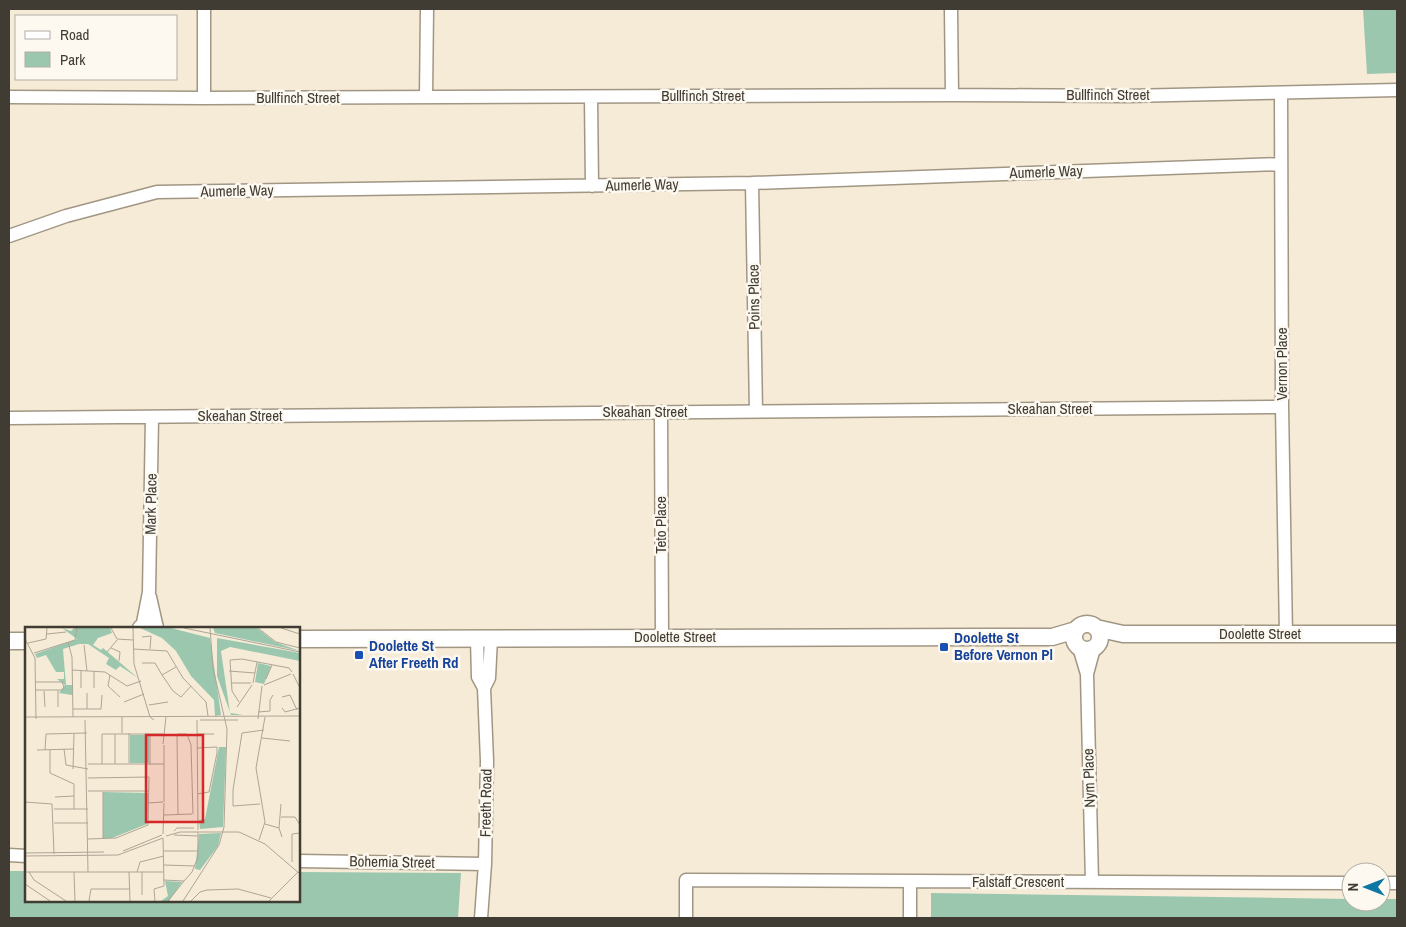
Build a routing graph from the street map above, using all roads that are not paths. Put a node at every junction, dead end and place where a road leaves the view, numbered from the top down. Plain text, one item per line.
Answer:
1 (204, 9) edge
2 (426, 9) edge
3 (951, 9) edge
4 (1397, 90) edge
5 (1281, 92) junction
6 (952, 95) junction
7 (9, 97) edge
8 (426, 97) junction
9 (591, 97) junction
10 (204, 98) junction
11 (1281, 164) junction
12 (752, 183) junction
13 (592, 186) junction
14 (9, 236) edge
15 (1282, 407) junction
16 (661, 412) junction
17 (756, 412) junction
18 (152, 416) junction
19 (9, 418) edge
20 (148, 627) edge
21 (1397, 634) edge
22 (1286, 635) junction
23 (662, 637) junction
24 (484, 638) junction
25 (300, 639) edge
26 (1087, 640) junction
27 (9, 641) edge
28 (25, 641) edge
29 (9, 855) edge
30 (25, 856) edge
31 (300, 861) edge
32 (485, 864) junction
33 (910, 881) junction
34 (1092, 882) junction
35 (1341, 883) edge
36 (481, 918) edge
37 (686, 918) edge
38 (910, 918) edge

1 - 10 street
2 - 8 street
3 - 6 street
4 - 5 street, Bullfinch Street
5 - 6 street, Bullfinch Street
5 - 11 street, Vernon Place
6 - 9 street, Bullfinch Street
7 - 10 street, Bullfinch Street
8 - 9 street, Bullfinch Street
8 - 10 street, Bullfinch Street
9 - 13 street
11 - 12 street, Aumerle Way
11 - 15 street, Vernon Place
12 - 13 street, Aumerle Way
12 - 17 street, Poins Place
13 - 14 street, Aumerle Way
15 - 17 street, Skeahan Street
15 - 22 street, Vernon Place
16 - 17 street, Skeahan Street
16 - 18 street, Skeahan Street
16 - 23 street, Teto Place
18 - 19 street, Skeahan Street
18 - 20 street, Mark Place
21 - 22 street, Doolette Street
22 - 26 street, Doolette Street
23 - 24 street, Doolette Street
23 - 26 street, Doolette Street
24 - 25 street, Doolette Street
24 - 32 street, Freeth Road
26 - 34 street, Nym Place
27 - 28 street
29 - 30 street
31 - 32 street, Bohemia Street
32 - 36 street, Freeth Road
33 - 34 street, Falstaff Crescent
33 - 37 street, Falstaff Crescent
33 - 38 street
34 - 35 street, Falstaff Crescent

